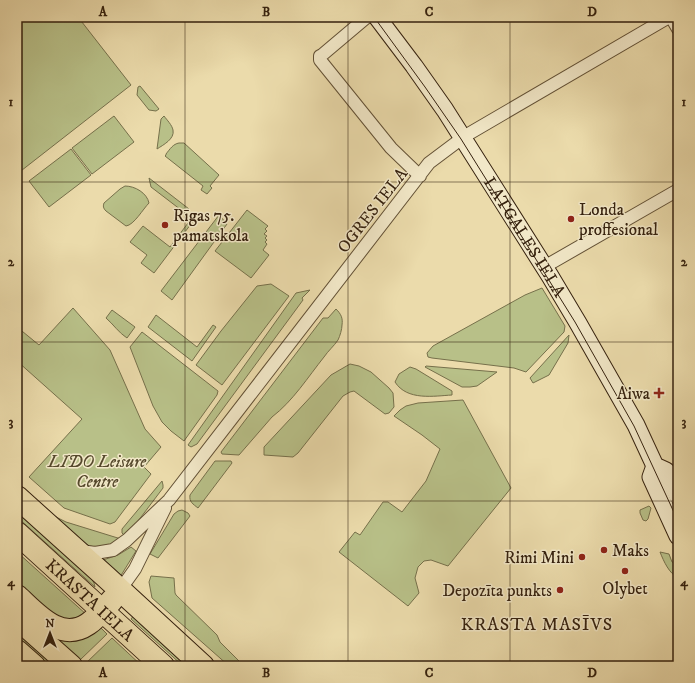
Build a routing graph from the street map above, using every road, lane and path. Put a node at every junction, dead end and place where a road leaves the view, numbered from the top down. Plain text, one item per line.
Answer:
1 (367, 17) edge
2 (377, 17) edge
3 (670, 17) edge
4 (678, 29) edge
5 (463, 137) junction
6 (420, 176) junction
7 (678, 190) edge
8 (544, 267) junction
9 (655, 466) junction
10 (678, 496) edge
11 (17, 497) edge
12 (169, 500) junction
13 (18, 533) edge
14 (678, 536) edge
15 (76, 550) junction
16 (120, 590) junction
17 (17, 596) edge
18 (103, 610) junction
19 (17, 618) edge
20 (17, 651) edge
21 (34, 666) edge
22 (71, 666) edge
23 (163, 666) edge
24 (203, 666) edge

1 - 6 street
2 - 5 street, LATGALES IELA
3 - 4 street
3 - 5 street, OGRES IELA
5 - 6 street, OGRES IELA
5 - 8 street, LATGALES IELA
6 - 12 street, OGRES IELA
7 - 8 street
8 - 9 street, LATGALES IELA
9 - 10 street, LATGALES IELA
9 - 14 street, LATGALES IELA
11 - 15 highway
12 - 15 street, OGRES IELA
12 - 16 street, OGRES IELA
13 - 18 highway, KRASTA IELA
15 - 16 highway
16 - 18 highway
16 - 24 highway
17 - 18 highway
18 - 23 highway, KRASTA IELA
19 - 22 highway
20 - 21 highway

